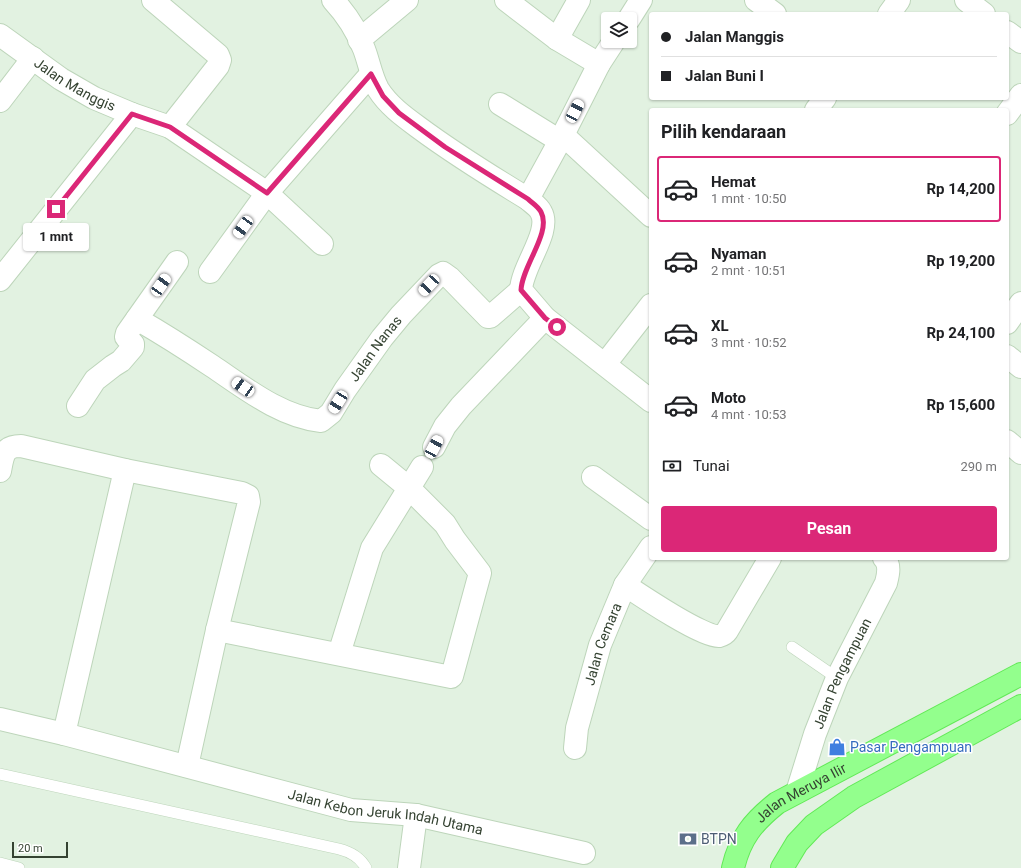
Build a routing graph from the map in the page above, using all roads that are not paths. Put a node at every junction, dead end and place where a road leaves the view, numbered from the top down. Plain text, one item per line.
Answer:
1 (153, 0) edge
2 (333, 0) edge
3 (407, 0) edge
4 (506, 0) edge
5 (579, 0) edge
6 (641, 0) edge
7 (756, 0) edge
8 (899, 0) edge
9 (966, 0) edge
10 (633, 12) edge
11 (772, 12) edge
12 (890, 12) edge
13 (981, 12) edge
14 (1009, 33) edge
15 (0, 35) edge
16 (359, 40) junction
17 (557, 40) junction
18 (1021, 42) edge
19 (609, 48) edge
20 (33, 58) junction
21 (599, 64) junction
22 (371, 74) junction
23 (1021, 95) edge
24 (0, 101) edge
25 (500, 104) dead end
26 (1009, 111) edge
27 (132, 114) junction
28 (170, 127) junction
29 (561, 138) junction
30 (267, 193) junction
31 (528, 199) junction
32 (649, 214) edge
33 (322, 244) dead end
34 (177, 262) dead end
35 (210, 272) dead end
36 (0, 280) edge
37 (521, 290) junction
38 (649, 308) edge
39 (545, 318) junction
40 (137, 319) junction
41 (1009, 358) edge
42 (605, 364) junction
43 (1021, 367) edge
44 (649, 399) edge
45 (78, 406) dead end
46 (1009, 443) edge
47 (434, 447) dead end
48 (1021, 453) edge
49 (381, 465) dead end
50 (422, 466) dead end
51 (125, 470) junction
52 (0, 471) edge
53 (593, 477) dead end
54 (409, 488) junction
55 (649, 518) edge
56 (649, 550) edge
57 (769, 560) edge
58 (886, 560) edge
59 (625, 585) junction
60 (217, 630) junction
61 (792, 647) dead end
62 (339, 654) junction
63 (1021, 674) edge
64 (837, 678) junction
65 (1021, 706) edge
66 (0, 719) edge
67 (64, 734) junction
68 (575, 748) dead end
69 (187, 766) junction
70 (0, 774) edge
71 (797, 792) junction
72 (416, 815) junction
73 (584, 853) dead end
74 (0, 863) edge
75 (19, 868) edge
76 (366, 868) edge
77 (409, 868) edge
78 (732, 868) edge
79 (782, 868) edge

1 - 28 street
2 - 16 street
3 - 16 street
4 - 17 street
5 - 17 street
6 - 10 street
7 - 11 street
8 - 12 street
9 - 13 street
14 - 18 street
15 - 20 street, Jalan Manggis
16 - 22 street
17 - 21 street
19 - 21 street
20 - 24 street
20 - 27 street, Jalan Manggis
21 - 29 street
22 - 30 street
22 - 31 street
23 - 26 street
25 - 29 street
27 - 28 street, Jalan Manggis
27 - 36 street
28 - 30 street, Jalan Manggis
29 - 31 street
29 - 32 street
30 - 33 street, Jalan Manggis
30 - 35 street
31 - 37 street
34 - 40 street
37 - 39 street
37 - 40 street, Jalan Nanas
38 - 42 street
39 - 42 street
39 - 47 street
40 - 45 street
41 - 43 street
42 - 44 street
46 - 48 street
49 - 54 street
50 - 54 street
51 - 52 street
51 - 60 street
51 - 67 street
53 - 55 street
54 - 62 street
54 - 62 street
56 - 59 street, Jalan Cemara
57 - 59 street
58 - 64 street, Jalan Pengampuan
59 - 68 street, Jalan Cemara
60 - 62 street
60 - 69 street
61 - 64 lane
63 - 71 main road, Jalan Meruya Ilir
64 - 71 street, Jalan Pengampuan
65 - 79 main road
66 - 67 street, Jalan Kebon Jeruk Indah Utama
67 - 69 street, Jalan Kebon Jeruk Indah Utama
69 - 72 street, Jalan Kebon Jeruk Indah Utama
70 - 76 lane
71 - 78 main road, Jalan Meruya Ilir
72 - 73 street, Jalan Kebon Jeruk Indah Utama
72 - 77 street
74 - 75 lane

